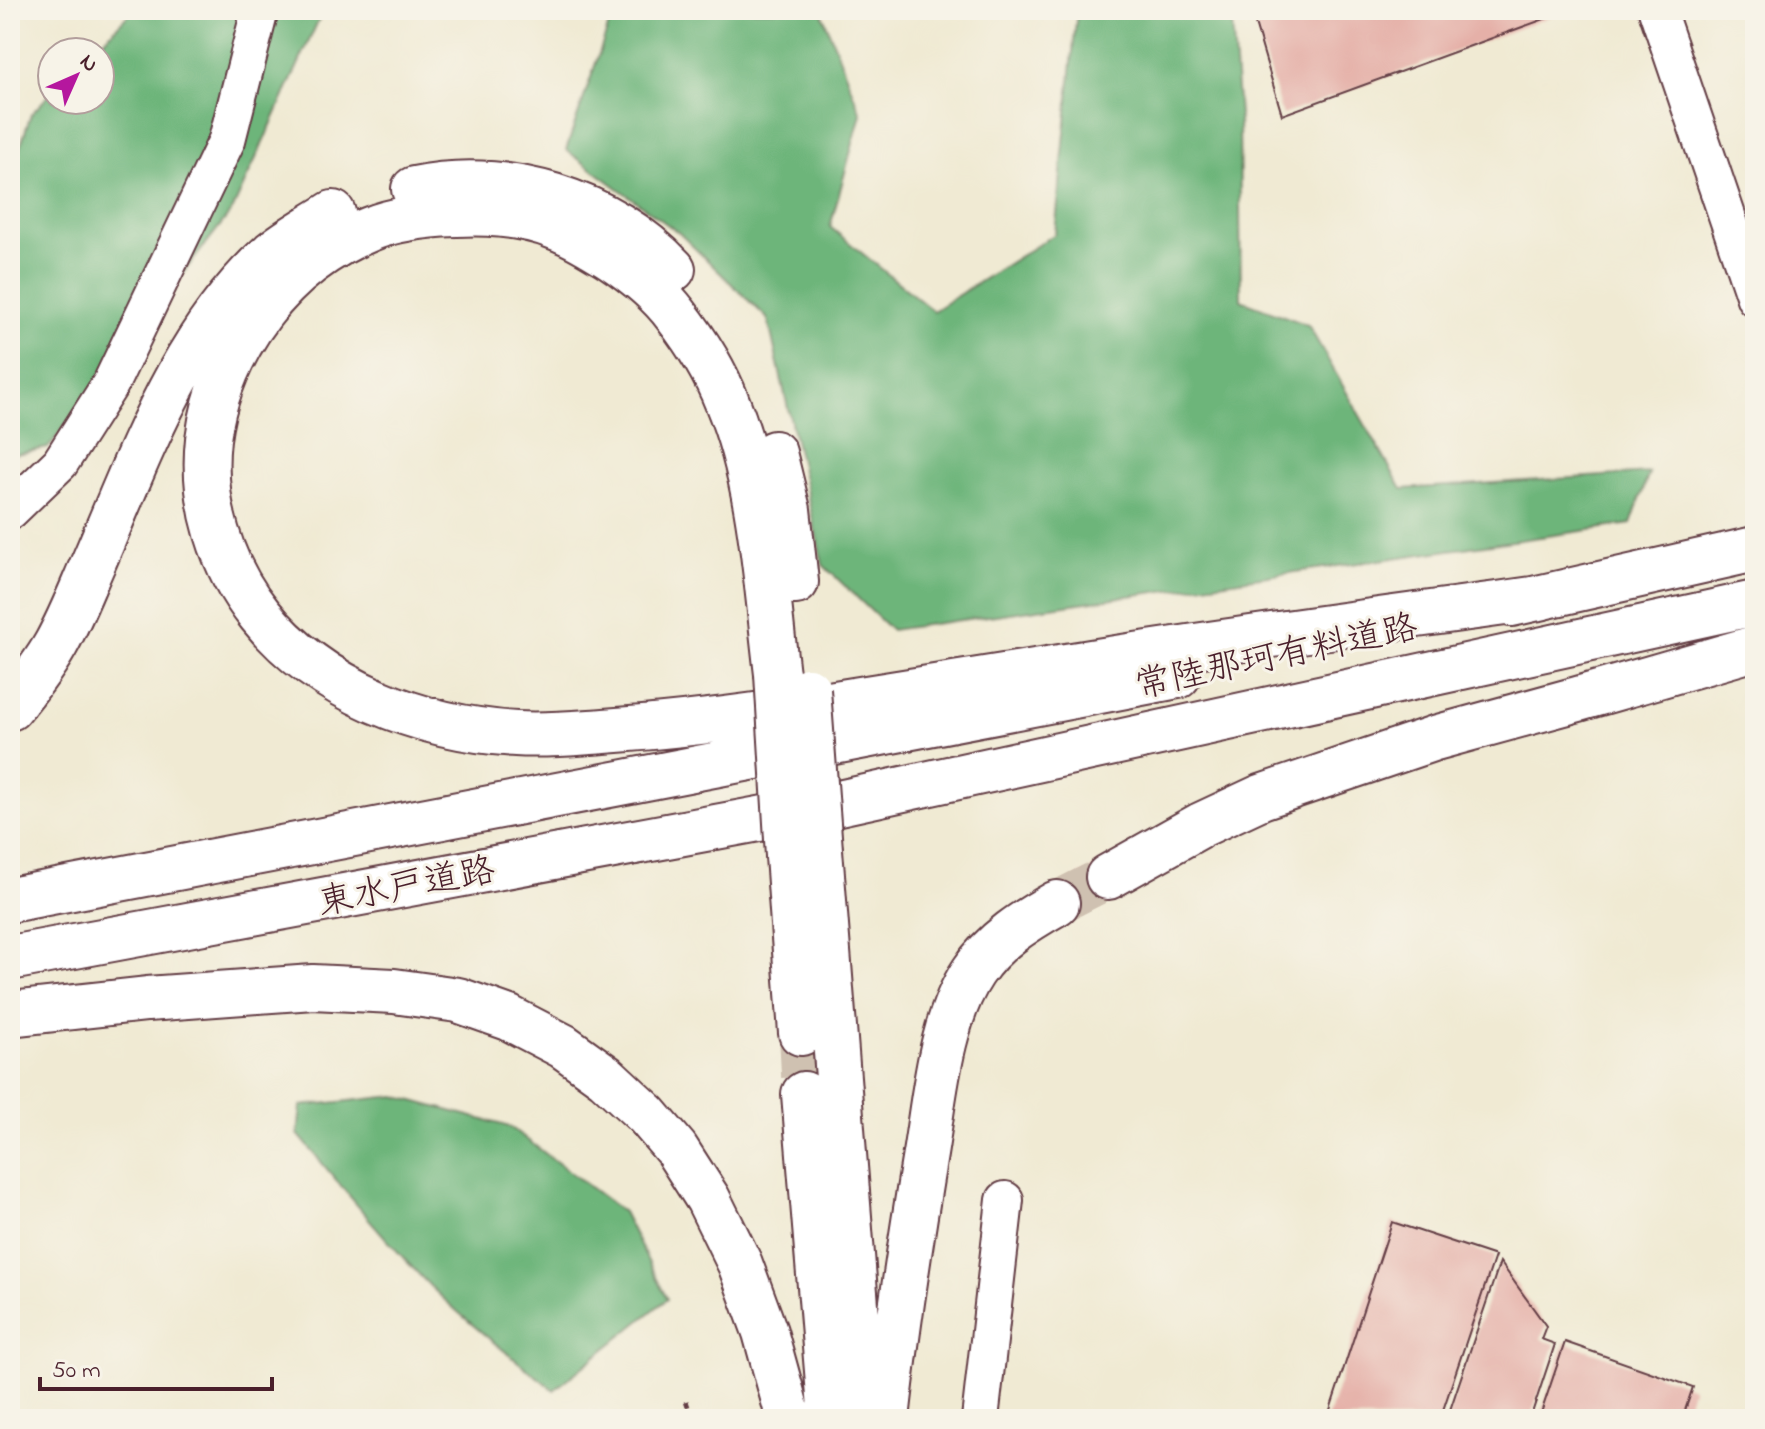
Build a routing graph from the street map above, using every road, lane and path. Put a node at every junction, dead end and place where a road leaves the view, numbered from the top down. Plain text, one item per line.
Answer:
1 (260, 10) edge
2 (1657, 10) edge
3 (1755, 298) edge
4 (12, 507) edge
5 (1755, 549) edge
6 (1540, 598) junction
7 (1755, 603) edge
8 (1755, 648) edge
9 (791, 670) junction
10 (10, 708) edge
11 (795, 749) joint
12 (802, 811) joint
13 (804, 853) junction
14 (1108, 877) tunnel mouth
15 (10, 900) edge
16 (1057, 903) tunnel mouth
17 (10, 958) edge
18 (10, 1014) edge
19 (801, 1033) tunnel mouth
20 (804, 1094) tunnel mouth
21 (1005, 1200) dead end
22 (686, 1401) dead end
23 (692, 1419) edge
24 (789, 1419) edge
25 (831, 1419) edge
26 (865, 1419) edge
27 (887, 1419) edge
28 (980, 1419) edge

1 - 4 street
2 - 3 street
5 - 6 highway, 常陸那珂有料道路
6 - 9 highway
6 - 11 highway, 常陸那珂有料道路
7 - 12 highway, 常陸那珂有料道路
8 - 14 highway
9 - 10 highway
9 - 13 highway, bridge
11 - 15 highway, 東水戸道路
12 - 17 highway, 東水戸道路
13 - 19 highway
13 - 26 highway
16 - 27 highway
18 - 24 highway
20 - 25 highway
21 - 28 street
22 - 23 path

